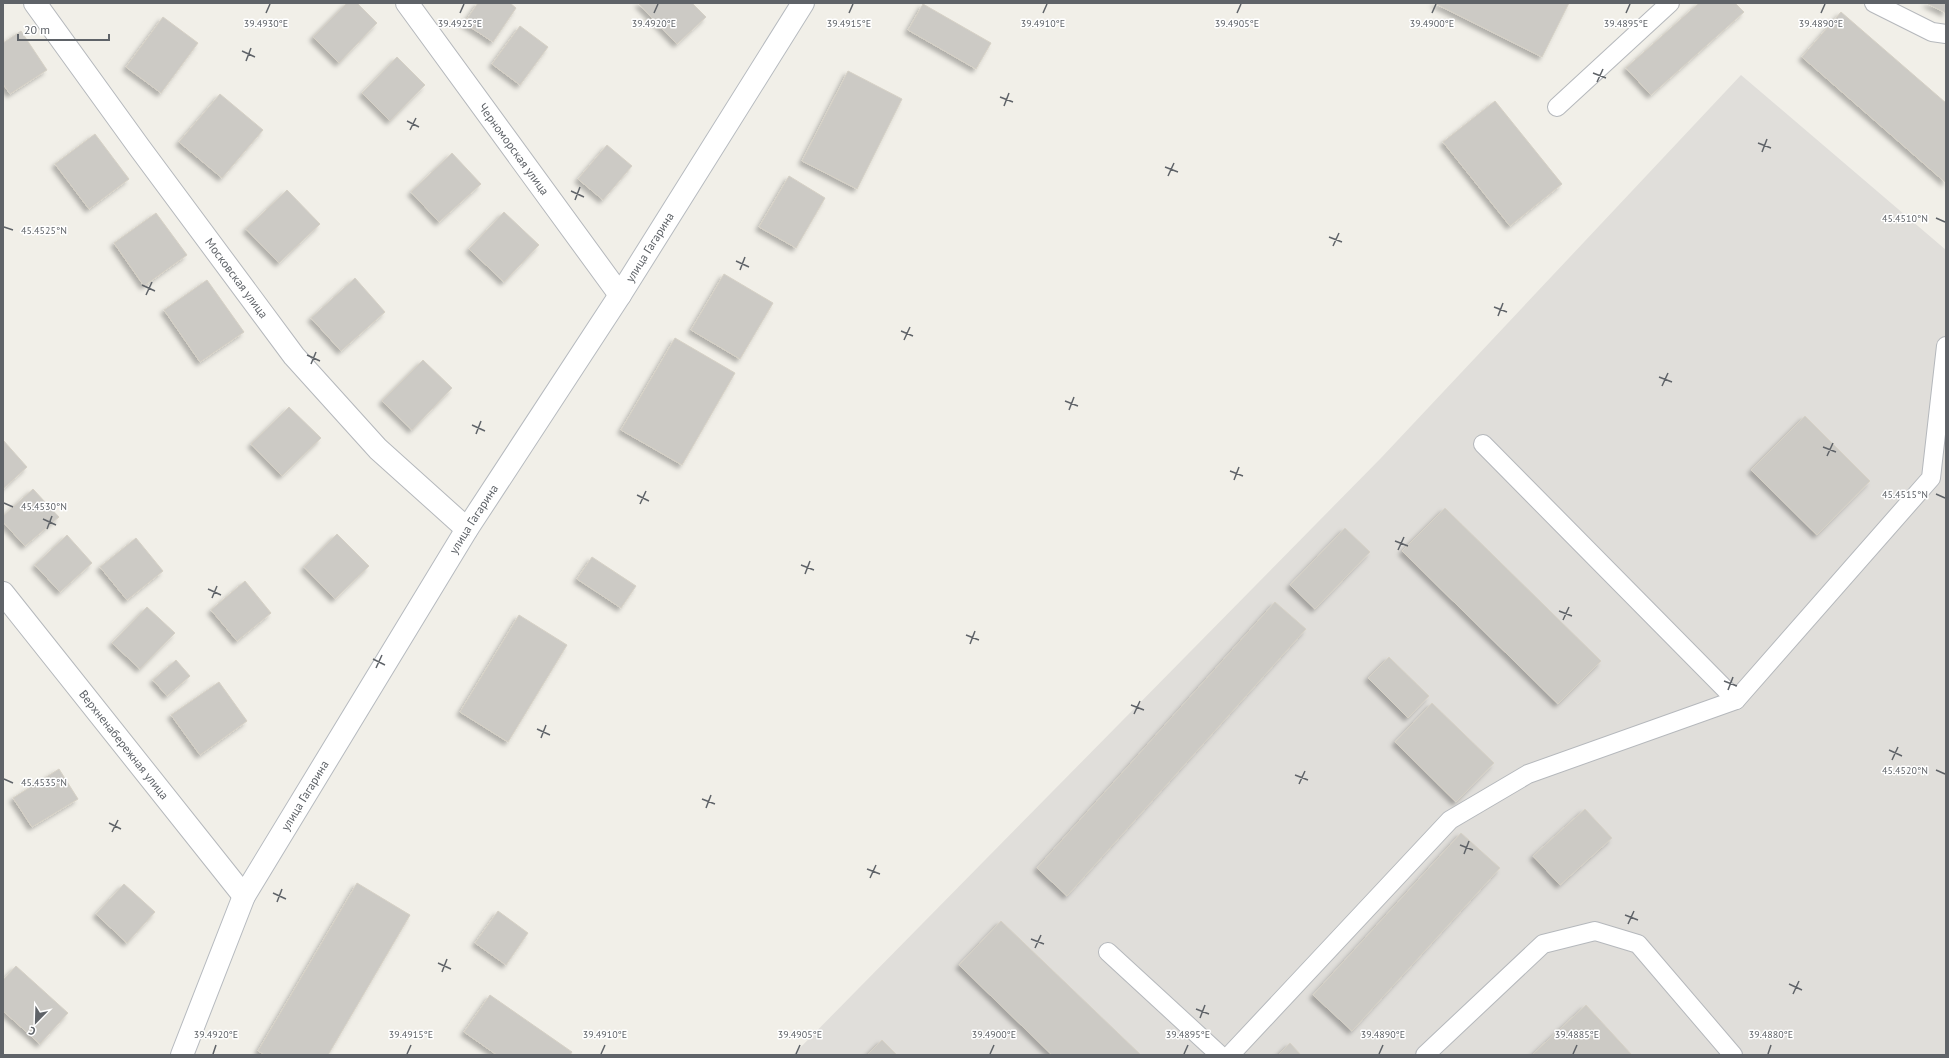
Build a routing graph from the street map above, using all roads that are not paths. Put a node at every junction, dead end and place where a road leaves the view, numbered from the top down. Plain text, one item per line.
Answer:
1 (35, 3) edge
2 (407, 3) edge
3 (803, 3) edge
4 (1670, 3) edge
5 (1874, 3) edge
6 (1946, 34) edge
7 (1557, 107) dead end
8 (620, 296) junction
9 (1946, 346) edge
10 (1483, 444) dead end
11 (467, 529) junction
12 (3, 593) edge
13 (1736, 700) junction
14 (244, 896) junction
15 (1108, 952) dead end
16 (182, 1055) edge
17 (1220, 1055) edge
18 (1230, 1055) edge
19 (1425, 1055) edge
20 (1733, 1055) edge

1 - 11 street, Московская улица
2 - 8 street, Черноморская улица
3 - 8 street, улица Гагарина
4 - 7 lane
5 - 6 lane
8 - 11 street, улица Гагарина
9 - 13 lane
10 - 13 lane
11 - 14 street, улица Гагарина
12 - 14 street, Верхненабережная улица
13 - 18 lane
14 - 16 street, улица Гагарина
15 - 17 lane
19 - 20 lane

